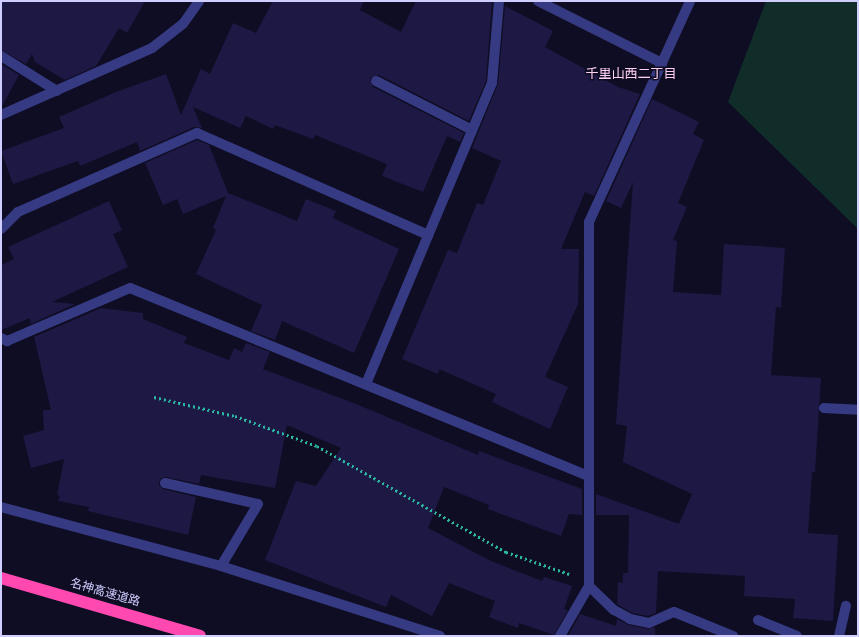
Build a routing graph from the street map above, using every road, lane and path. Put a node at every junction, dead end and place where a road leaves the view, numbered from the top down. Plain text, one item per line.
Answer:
1 (199, 1) edge
2 (498, 1) edge
3 (538, 1) edge
4 (690, 1) edge
5 (1, 56) edge
6 (662, 63) junction
7 (376, 81) dead end
8 (57, 91) junction
9 (1, 115) edge
10 (472, 130) junction
11 (1, 229) edge
12 (428, 235) junction
13 (1, 338) edge
14 (366, 384) junction
15 (154, 398) dead end
16 (824, 408) dead end
17 (858, 410) edge
18 (588, 476) junction
19 (165, 483) dead end
20 (1, 507) edge
21 (221, 566) junction
22 (1, 578) edge
23 (589, 586) junction
24 (846, 606) dead end
25 (758, 620) dead end
26 (200, 636) edge
27 (440, 636) edge
28 (560, 636) edge
29 (733, 636) edge
30 (797, 636) edge
31 (839, 636) edge

1 - 8 street
2 - 10 street
3 - 6 street
4 - 6 street
5 - 8 street
6 - 18 street
7 - 10 street
8 - 9 street
10 - 12 street
11 - 12 street
12 - 14 street
13 - 14 street
14 - 18 street
15 - 23 path
16 - 17 street
18 - 23 street
19 - 21 street
20 - 21 street
21 - 27 street
22 - 26 highway, 名神高速道路
23 - 28 street
23 - 29 street
24 - 31 street
25 - 30 street

